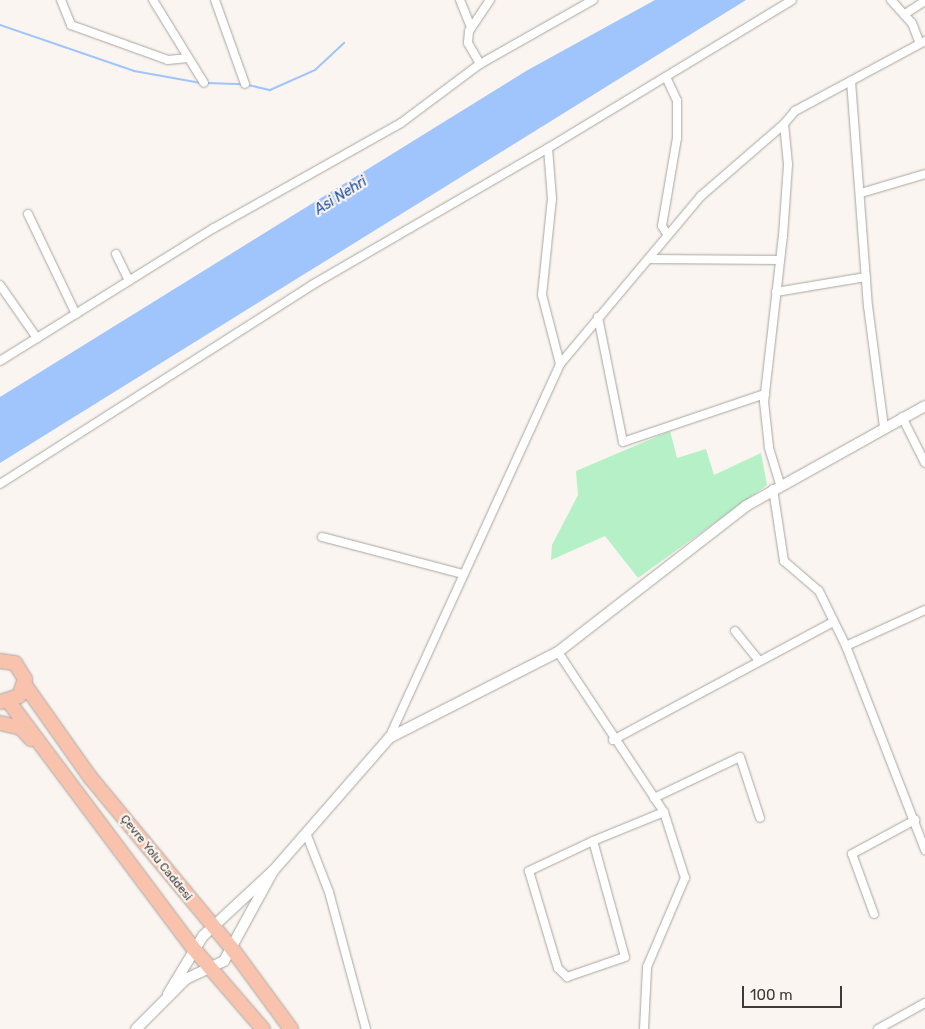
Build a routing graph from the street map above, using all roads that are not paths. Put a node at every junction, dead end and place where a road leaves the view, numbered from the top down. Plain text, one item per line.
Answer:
1 (61, 0) edge
2 (153, 0) edge
3 (215, 0) edge
4 (460, 0) edge
5 (490, 0) edge
6 (593, 0) edge
7 (792, 0) edge
8 (891, 0) edge
9 (925, 0) edge
10 (905, 14) junction
11 (471, 27) junction
12 (922, 41) edge
13 (188, 58) junction
14 (480, 64) junction
15 (666, 77) junction
16 (851, 81) junction
17 (204, 83) dead end
18 (245, 84) dead end
19 (784, 124) junction
20 (548, 148) junction
21 (925, 174) edge
22 (861, 193) junction
23 (28, 214) dead end
24 (667, 234) junction
25 (116, 254) dead end
26 (649, 259) junction
27 (780, 260) junction
28 (866, 278) junction
29 (129, 281) junction
30 (0, 285) edge
31 (776, 292) junction
32 (76, 314) junction
33 (598, 317) junction
34 (37, 338) junction
35 (0, 361) edge
36 (560, 364) junction
37 (765, 394) junction
38 (925, 406) edge
39 (902, 417) junction
40 (884, 427) junction
41 (925, 463) edge
42 (0, 484) edge
43 (776, 487) junction
44 (322, 537) dead end
45 (463, 574) junction
46 (925, 610) edge
47 (833, 622) junction
48 (735, 630) dead end
49 (846, 646) junction
50 (558, 652) junction
51 (758, 659) junction
52 (1, 660) edge
53 (25, 685) junction
54 (3, 703) edge
55 (0, 723) edge
56 (390, 738) junction
57 (614, 740) junction
58 (52, 755) junction
59 (654, 798) junction
60 (664, 812) junction
61 (760, 818) dead end
62 (915, 820) junction
63 (306, 833) junction
64 (593, 841) junction
65 (925, 850) edge
66 (274, 870) junction
67 (874, 914) dead end
68 (214, 930) junction
69 (193, 948) junction
70 (233, 950) junction
71 (210, 968) junction
72 (168, 994) junction
73 (925, 1002) edge
74 (136, 1029) edge
75 (263, 1029) edge
76 (291, 1029) edge
77 (366, 1029) edge
78 (644, 1029) edge
79 (878, 1029) edge

1 - 13 street
2 - 13 street
3 - 18 street
4 - 11 street
5 - 11 street
6 - 14 street
7 - 15 street
8 - 10 street
9 - 10 street
10 - 12 street
11 - 14 street
12 - 16 street
13 - 17 street
14 - 29 street
15 - 20 street
15 - 24 street
16 - 19 street
16 - 22 street
19 - 24 street
19 - 27 street
20 - 36 street
20 - 42 street
21 - 22 street
22 - 28 street
23 - 32 street
24 - 26 street
25 - 29 street
26 - 27 street
26 - 33 street
27 - 31 street
28 - 31 street
28 - 40 street
29 - 32 street
30 - 34 street
31 - 37 street
32 - 34 street
33 - 36 street
33 - 37 street
34 - 35 street
36 - 45 street
37 - 43 street
38 - 39 street
39 - 40 street
39 - 41 street
40 - 43 street
43 - 47 street
43 - 50 street
44 - 45 street
45 - 56 street
46 - 49 street
47 - 49 street
47 - 51 street
48 - 51 street
49 - 62 street
50 - 56 street
50 - 57 street
51 - 57 street
52 - 53 highway, Çevre Yolu Caddesi
53 - 54 highway, Çevre Yolu Caddesi
53 - 68 highway, Çevre Yolu Caddesi
54 - 58 highway, Çevre Yolu Caddesi
55 - 58 highway
56 - 63 street
57 - 59 street
58 - 69 highway, Çevre Yolu Caddesi
59 - 60 street
59 - 61 street
60 - 64 street
60 - 78 street
62 - 65 street
62 - 67 street
63 - 66 street
63 - 77 street
64 - 64 street
66 - 68 street
66 - 70 street
68 - 69 street
68 - 70 highway, Çevre Yolu Caddesi
69 - 71 highway, Çevre Yolu Caddesi
69 - 72 street
70 - 71 street
70 - 76 highway, Çevre Yolu Caddesi
71 - 72 street
71 - 75 highway, Çevre Yolu Caddesi
72 - 74 street
73 - 79 street

